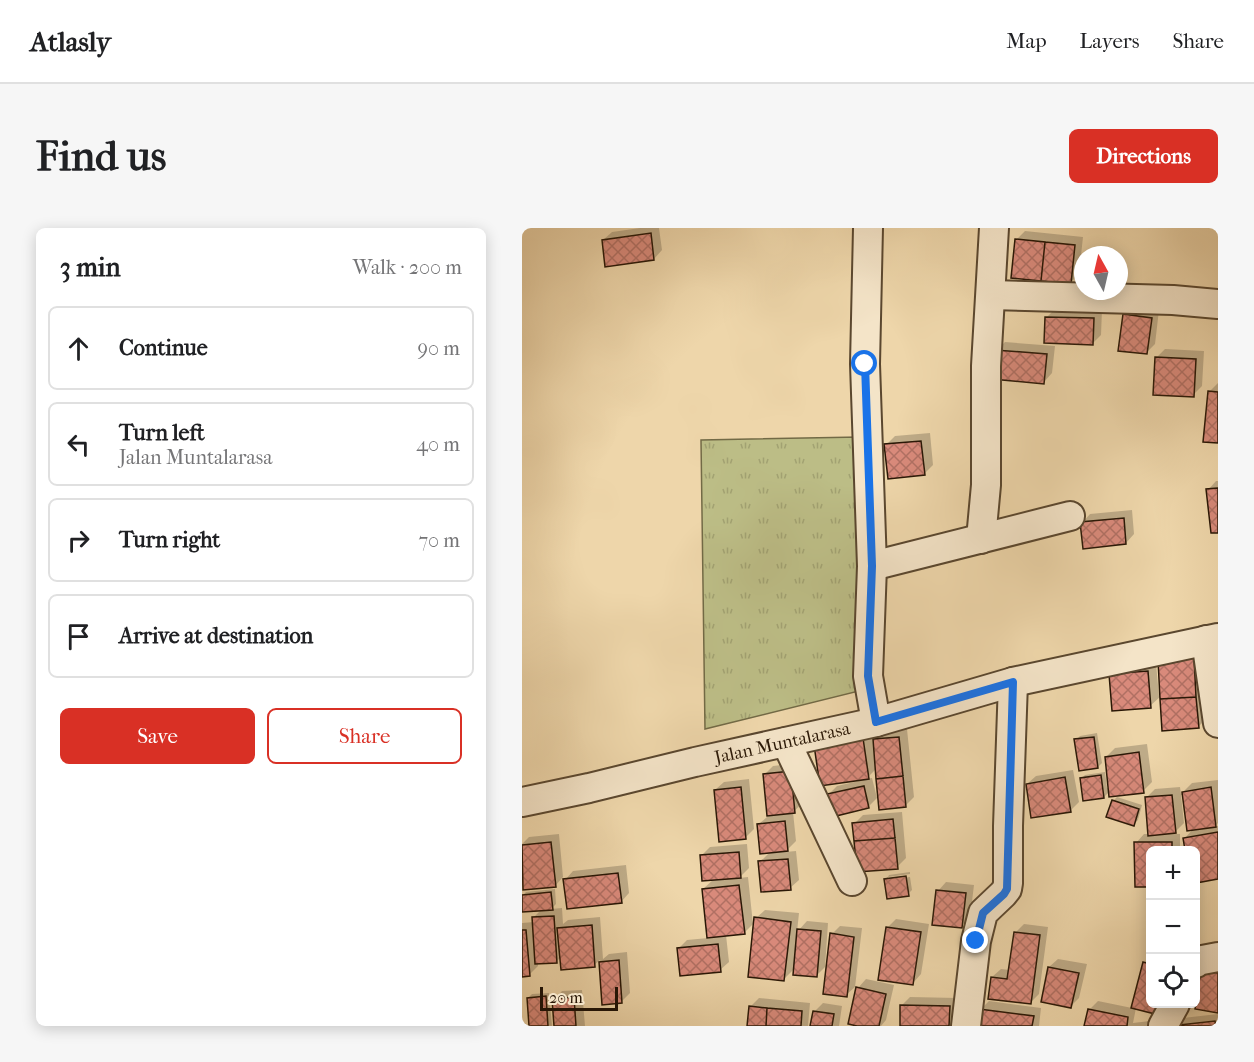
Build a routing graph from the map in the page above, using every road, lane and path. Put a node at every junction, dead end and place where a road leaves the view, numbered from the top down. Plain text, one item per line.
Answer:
1 (868, 228) edge
2 (994, 228) edge
3 (991, 295) junction
4 (1218, 304) edge
5 (1070, 516) dead end
6 (981, 539) junction
7 (872, 566) junction
8 (1212, 639) edge
9 (1013, 682) junction
10 (873, 708) junction
11 (1218, 723) edge
12 (786, 742) junction
13 (522, 802) edge
14 (852, 881) dead end
15 (1218, 957) edge
16 (1200, 960) edge
17 (1173, 1008) edge
18 (966, 1026) edge
19 (1163, 1026) edge

1 - 7 street
2 - 3 street
3 - 4 street
3 - 6 street
5 - 6 street
6 - 7 street
7 - 10 street
8 - 9 street, Jalan Muntalarasa
8 - 11 street
9 - 10 street, Jalan Muntalarasa
9 - 18 street
10 - 12 street, Jalan Muntalarasa
12 - 13 street, Jalan Muntalarasa
12 - 14 street
15 - 16 street
17 - 19 street

